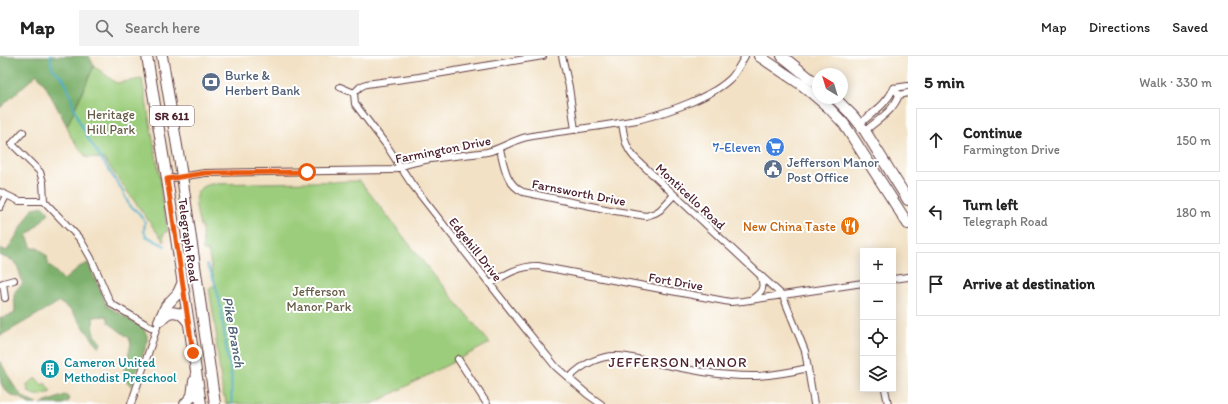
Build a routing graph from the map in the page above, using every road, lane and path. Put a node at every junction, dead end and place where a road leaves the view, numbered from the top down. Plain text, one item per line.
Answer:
1 (147, 56) edge
2 (162, 56) edge
3 (543, 56) edge
4 (562, 56) edge
5 (745, 56) edge
6 (759, 56) edge
7 (782, 56) edge
8 (812, 80) edge
9 (908, 86) edge
10 (340, 87) dead end
11 (894, 88) junction
12 (354, 93) junction
13 (908, 94) edge
14 (898, 95) junction
15 (841, 104) edge
16 (622, 123) junction
17 (862, 127) junction
18 (575, 130) junction
19 (23, 132) dead end
20 (853, 137) junction
21 (500, 149) junction
22 (400, 166) junction
23 (182, 176) junction
24 (167, 179) junction
25 (0, 192) edge
26 (6, 196) junction
27 (674, 196) junction
28 (908, 200) edge
29 (44, 201) junction
30 (0, 207) edge
31 (908, 224) edge
32 (760, 275) junction
33 (908, 277) edge
34 (896, 279) edge
35 (14, 280) dead end
36 (1, 284) edge
37 (182, 284) junction
38 (490, 284) junction
39 (860, 285) edge
40 (783, 296) junction
41 (5, 298) dead end
42 (751, 300) junction
43 (188, 322) junction
44 (158, 326) junction
45 (193, 353) junction
46 (458, 359) dead end
47 (808, 368) junction
48 (569, 378) junction
49 (886, 392) edge
50 (131, 404) edge
51 (185, 404) edge
52 (201, 404) edge
53 (215, 404) edge
54 (487, 404) edge
55 (601, 404) edge
56 (814, 404) edge
57 (888, 404) edge

1 - 24 main road, Telegraph Road / SR 611
2 - 23 main road, Telegraph Road / SR 611
3 - 12 street
4 - 18 street
5 - 16 street, Farmington Drive
6 - 20 main road
7 - 8 main road
9 - 11 street
10 - 12 street
11 - 14 street
11 - 17 street
12 - 22 street, Edgehill Drive
13 - 14 street
14 - 17 street
15 - 17 main road
16 - 18 street, Farmington Drive
16 - 27 street, Monticello Road
17 - 20 main road
17 - 28 main road
18 - 21 street, Farmington Drive
19 - 29 street
20 - 31 main road
21 - 22 street, Farmington Drive
21 - 27 street, Farnsworth Drive
22 - 23 street, Farmington Drive
22 - 38 street, Edgehill Drive
23 - 24 street, Farmington Drive
23 - 53 main road, Telegraph Road / SR 611
24 - 37 main road, Telegraph Road / SR 611
25 - 26 street
26 - 29 street
26 - 30 street
27 - 32 street, Monticello Road
29 - 44 street
32 - 40 street, Monticello Road
32 - 42 street
33 - 34 street
35 - 36 street
36 - 41 street
37 - 43 main road, Telegraph Road / SR 611
37 - 44 main road
38 - 42 street, Fort Drive
38 - 48 street, Edgehill Drive
39 - 40 street, Fort Drive
40 - 42 street, Fort Drive
40 - 47 street, Monticello Road
43 - 44 main road
43 - 45 main road, Telegraph Road / SR 611
44 - 50 street
45 - 51 main road
45 - 52 main road, Telegraph Road / SR 611
46 - 54 street
47 - 48 street
47 - 56 street, Monticello Road
48 - 55 street, Edgehill Drive
49 - 57 street

